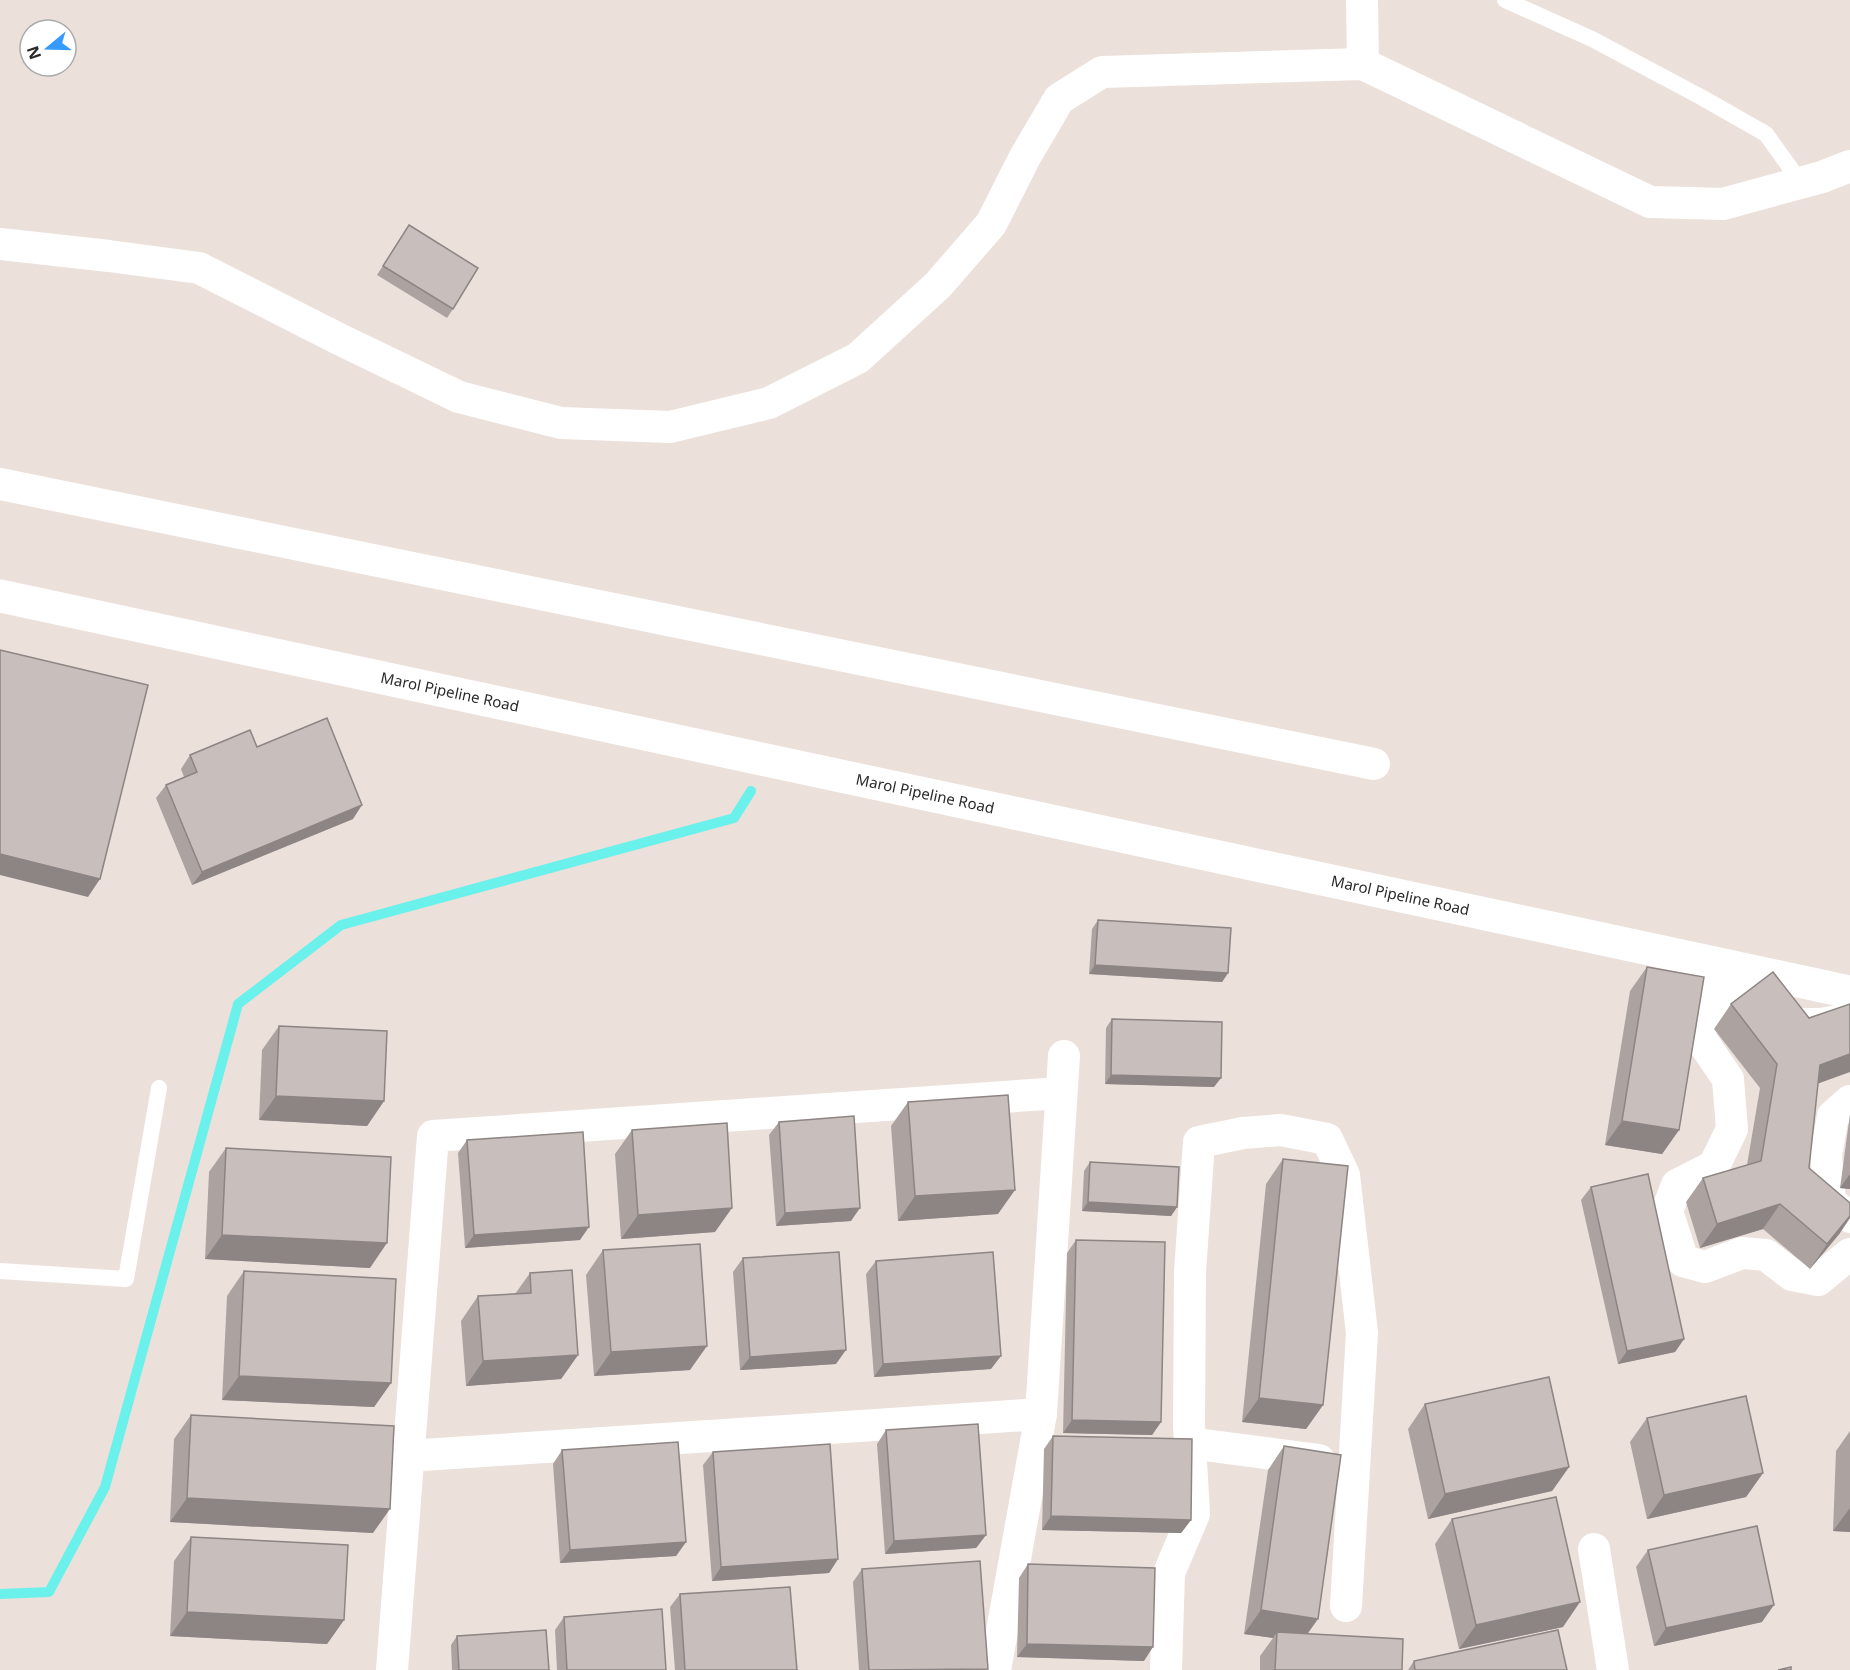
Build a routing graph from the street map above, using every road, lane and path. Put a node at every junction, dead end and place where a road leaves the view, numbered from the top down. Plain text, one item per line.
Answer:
1 (1362, 0) edge
2 (1505, 0) edge
3 (1363, 64) junction
4 (1850, 166) edge
5 (1801, 183) junction
6 (0, 244) edge
7 (0, 484) edge
8 (0, 596) edge
9 (1374, 764) dead end
10 (1720, 964) junction
11 (1850, 992) edge
12 (1712, 1006) junction
13 (1850, 1019) edge
14 (1064, 1056) dead end
15 (159, 1088) dead end
16 (1061, 1093) junction
17 (1850, 1101) edge
18 (1850, 1216) edge
19 (1850, 1254) edge
20 (0, 1271) edge
21 (1041, 1414) junction
22 (1190, 1443) junction
23 (408, 1456) junction
24 (1354, 1464) junction
25 (1594, 1549) dead end
26 (1346, 1606) dead end
27 (392, 1670) edge
28 (995, 1670) edge
29 (1166, 1670) edge
30 (1613, 1670) edge

1 - 3 street
2 - 5 lane
3 - 5 street
3 - 6 street
4 - 5 street
7 - 9 street
8 - 10 street, Marol Pipeline Road
10 - 11 street, Marol Pipeline Road
10 - 12 street
12 - 13 street
12 - 19 street
14 - 16 street
15 - 20 lane
16 - 21 street
16 - 23 street
17 - 18 street
21 - 23 street
21 - 28 street
22 - 24 street
22 - 24 street
22 - 29 street
23 - 27 street
24 - 26 street
25 - 30 street

